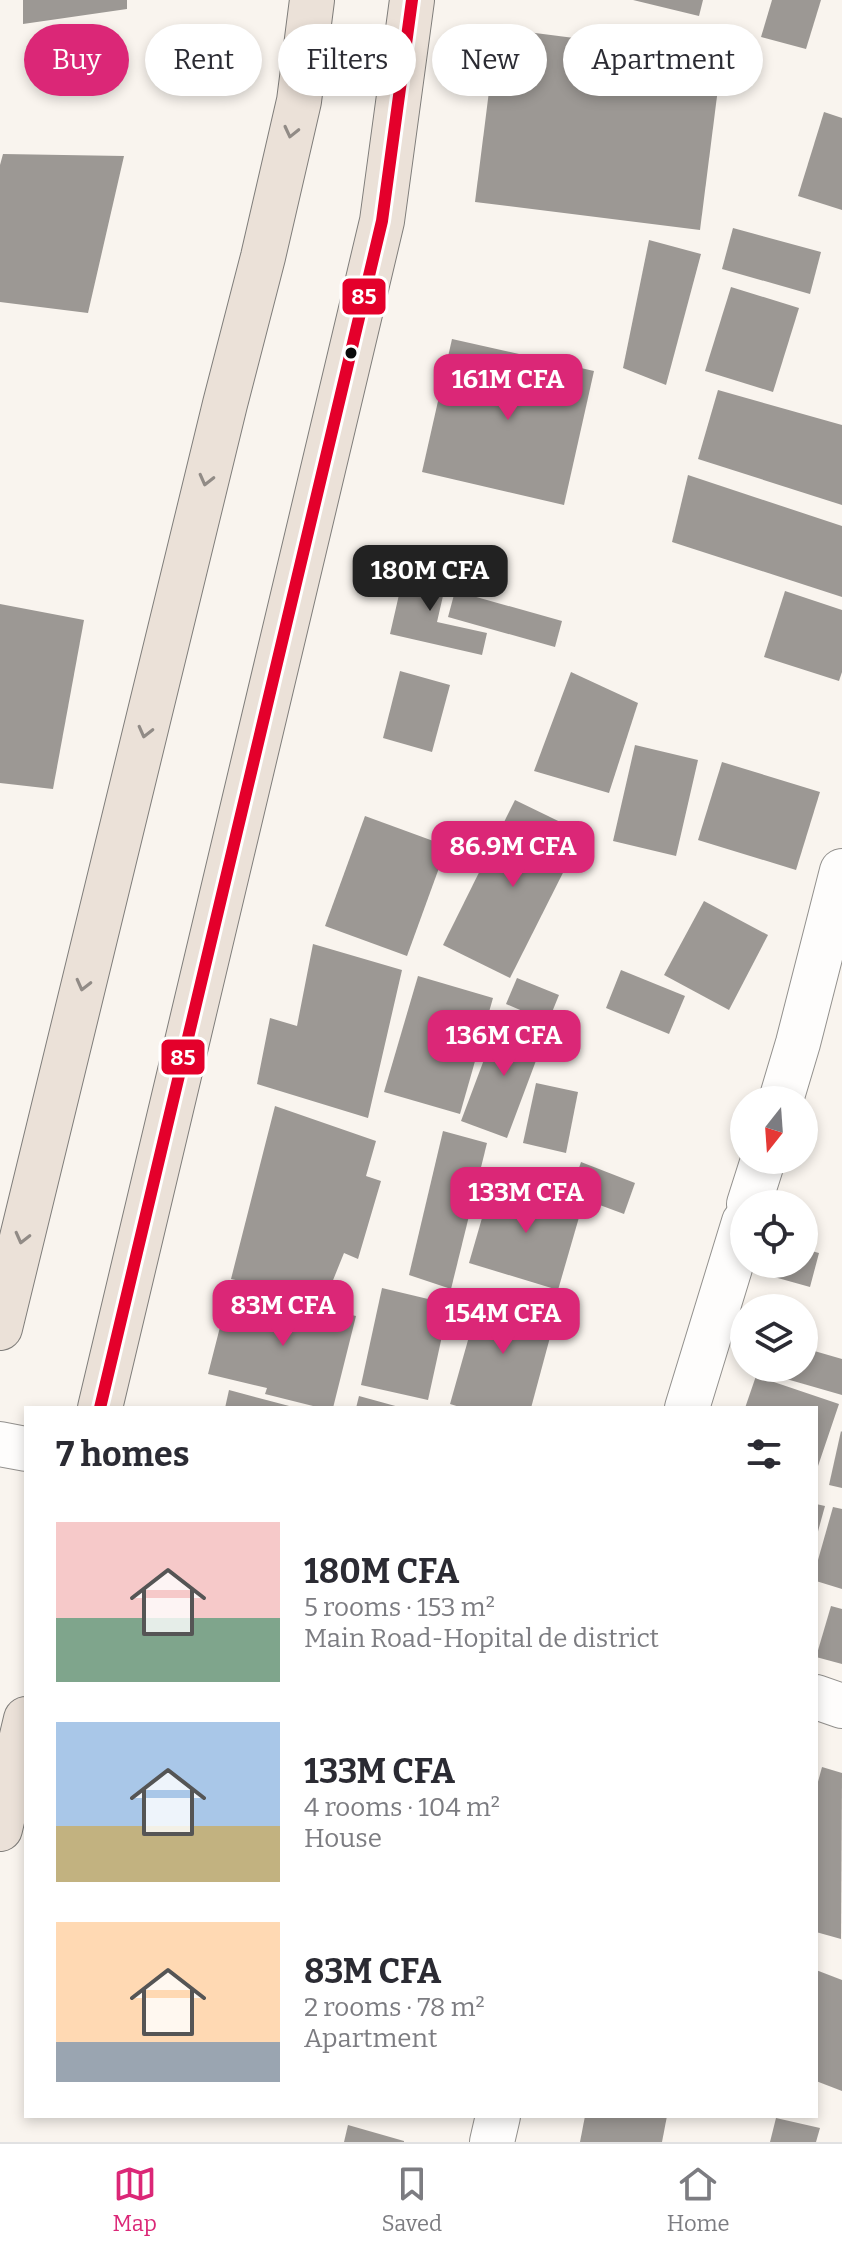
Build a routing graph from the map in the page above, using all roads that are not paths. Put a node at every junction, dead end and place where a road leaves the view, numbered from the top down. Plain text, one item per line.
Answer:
1 (312, 0) edge
2 (412, 0) edge
3 (842, 871) edge
4 (785, 1086) edge
5 (730, 1268) edge
6 (0, 1328) edge
7 (100, 1406) edge
8 (688, 1406) edge
9 (0, 1444) edge
10 (24, 1449) edge
11 (818, 1698) edge
12 (842, 1706) edge
13 (24, 1727) edge
14 (0, 1829) edge
15 (498, 2118) edge
16 (492, 2142) edge

1 -> 6 main road
2 - 7 main road
3 - 4 street
5 - 8 street
9 - 10 street
11 - 12 street
13 - 14 main road
15 - 16 street

